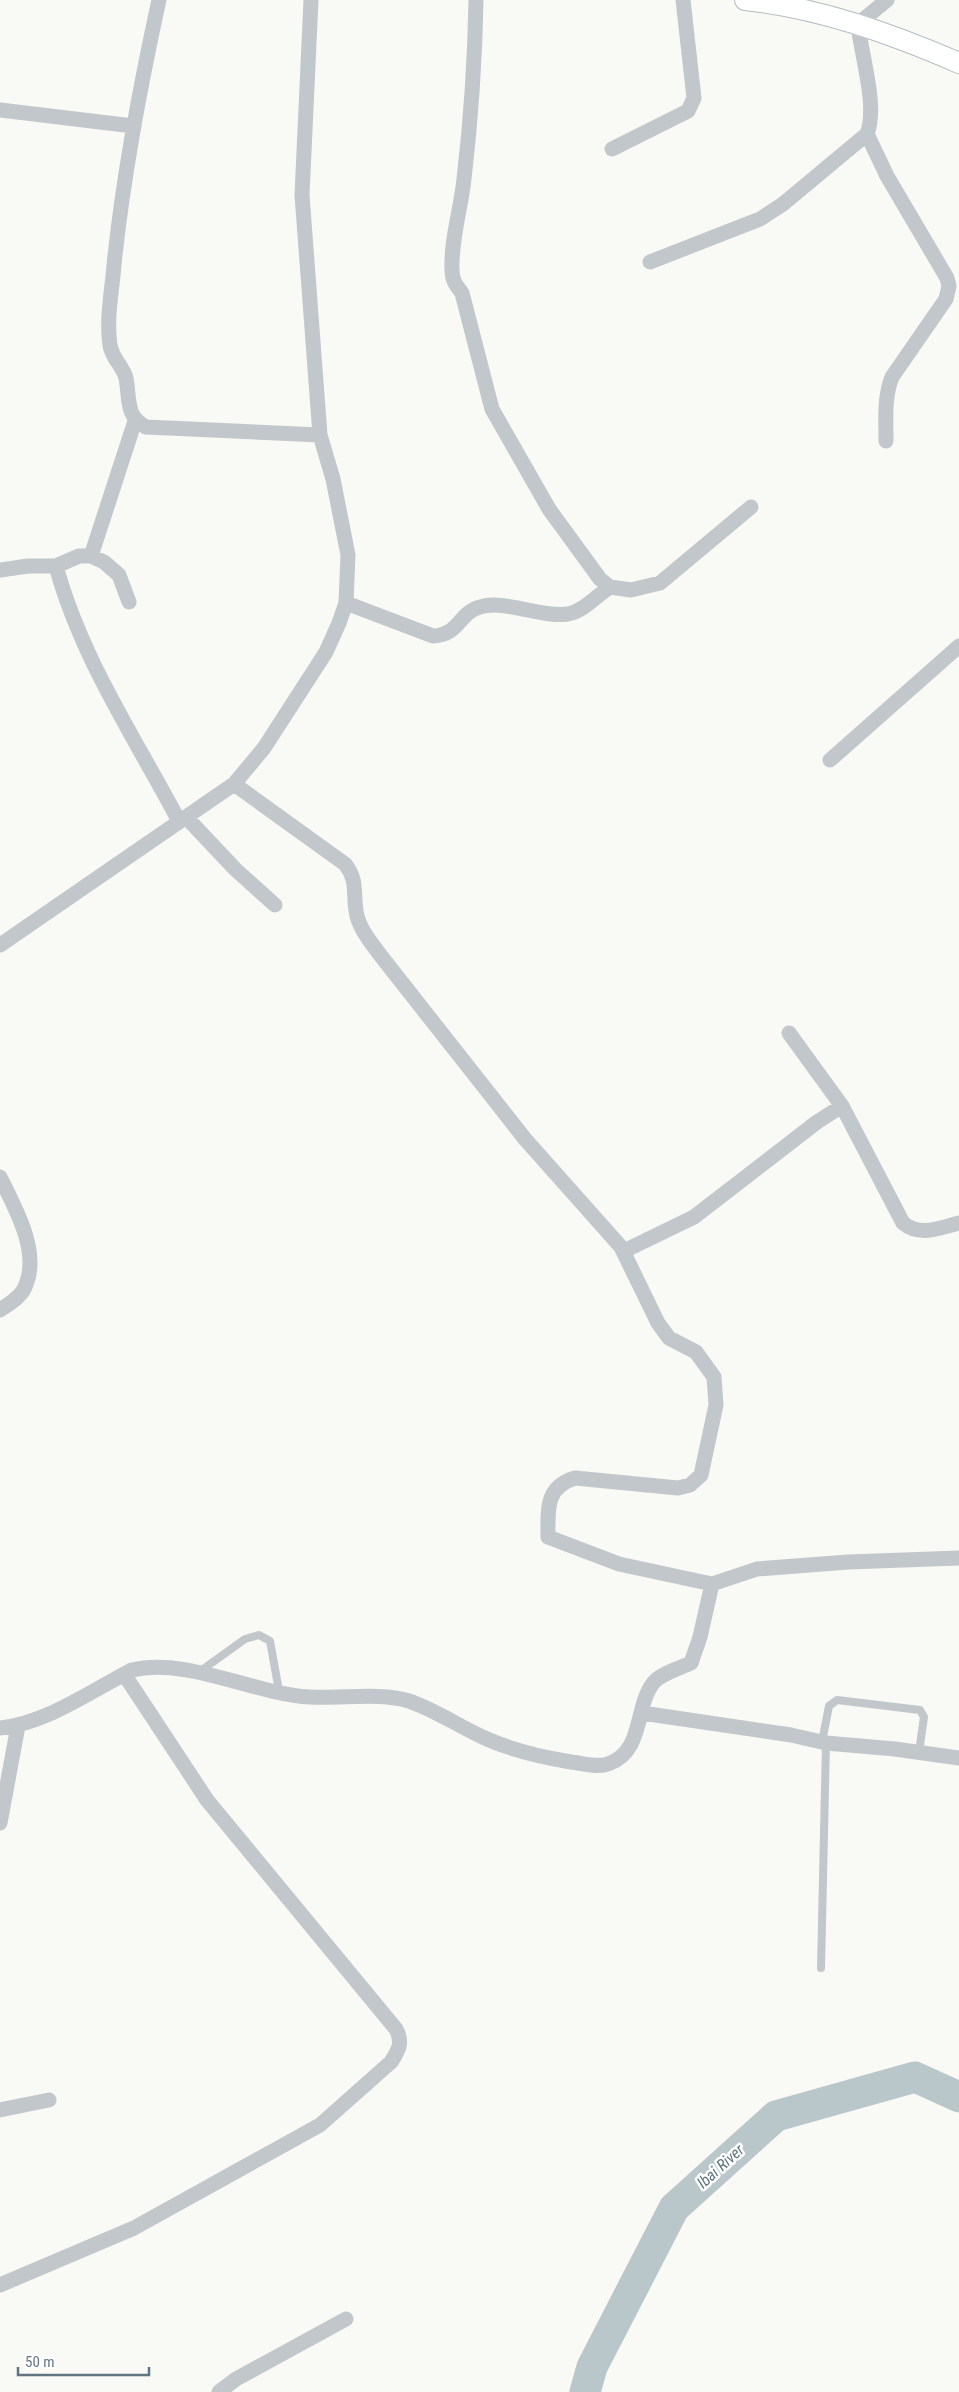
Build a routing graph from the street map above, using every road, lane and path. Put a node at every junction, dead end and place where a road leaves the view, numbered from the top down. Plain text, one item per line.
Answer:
1 (159, 0) edge
2 (311, 0) edge
3 (476, 0) edge
4 (683, 0) edge
5 (745, 0) edge
6 (888, 0) edge
7 (775, 2) edge
8 (858, 24) junction
9 (959, 63) edge
10 (0, 110) edge
11 (133, 126) junction
12 (867, 134) junction
13 (612, 149) dead end
14 (650, 262) dead end
15 (135, 421) junction
16 (320, 435) junction
17 (886, 441) dead end
18 (751, 506) dead end
19 (91, 556) junction
20 (56, 566) junction
21 (0, 570) edge
22 (610, 587) junction
23 (129, 602) dead end
24 (346, 603) junction
25 (959, 646) edge
26 (830, 760) dead end
27 (234, 784) junction
28 (183, 819) junction
29 (275, 905) dead end
30 (0, 945) edge
31 (789, 1033) dead end
32 (842, 1106) junction
33 (0, 1177) edge
34 (959, 1223) edge
35 (624, 1251) junction
36 (0, 1310) edge
37 (959, 1558) edge
38 (712, 1584) junction
39 (124, 1674) junction
40 (198, 1674) junction
41 (279, 1691) junction
42 (642, 1713) junction
43 (18, 1726) junction
44 (0, 1728) edge
45 (824, 1742) junction
46 (919, 1752) junction
47 (959, 1758) edge
48 (0, 1824) edge
49 (821, 1968) dead end
50 (49, 2100) dead end
51 (0, 2110) edge
52 (0, 2285) edge
53 (346, 2319) dead end
54 (219, 2392) edge

1 - 11 street
2 - 16 street
3 - 22 street
4 - 13 street
5 - 7 main road
6 - 8 street
7 - 8 main road
8 - 9 main road
8 - 12 street
10 - 11 street
11 - 15 street
12 - 14 street
12 - 17 street
15 - 16 street
15 - 19 street
16 - 24 street
18 - 22 street
19 - 20 street
19 - 23 street
20 - 21 street
20 - 28 street
22 - 24 street
24 - 27 street
25 - 26 street
27 - 28 street
27 - 35 street
28 - 29 street
28 - 30 street
31 - 32 street
32 - 34 street
32 - 35 street
33 - 36 street
35 - 38 street
37 - 38 street
38 - 42 street
39 - 40 street
39 - 43 street
39 - 52 street
40 - 41 street
40 - 41 lane
41 - 42 street
42 - 45 street
43 - 44 street
43 - 48 street
45 - 46 street
45 - 46 lane
45 - 49 lane
46 - 47 street
50 - 51 street
53 - 54 street

